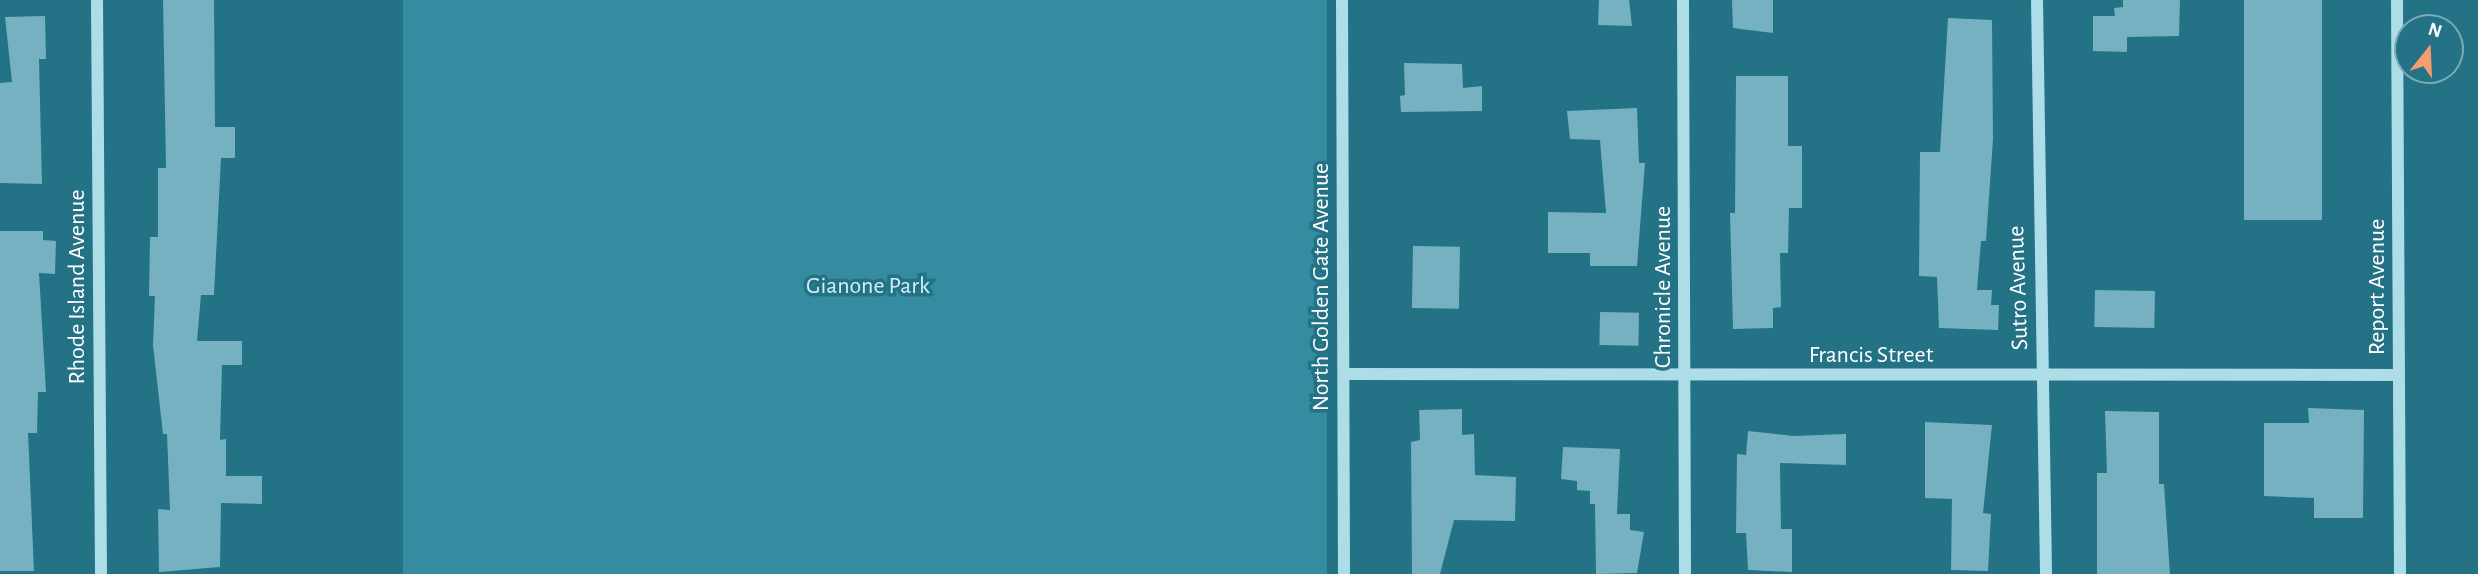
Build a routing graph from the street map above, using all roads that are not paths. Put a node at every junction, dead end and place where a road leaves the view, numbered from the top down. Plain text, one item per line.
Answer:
1 (97, 0) edge
2 (1342, 0) edge
3 (1683, 0) edge
4 (2037, 0) edge
5 (2397, 0) edge
6 (1344, 374) junction
7 (2043, 374) junction
8 (2399, 374) junction
9 (1685, 377) junction
10 (101, 574) edge
11 (1344, 574) edge
12 (1685, 574) edge
13 (2046, 574) edge
14 (2400, 574) edge

1 - 10 street, Rhode Island Avenue
2 - 6 street, North Golden Gate Avenue
3 - 9 street, Chronicle Avenue
4 - 7 street, Sutro Avenue
5 - 8 street, Report Avenue
6 - 9 street, Francis Street
6 - 11 street, North Golden Gate Avenue
7 - 8 street, Francis Street
7 - 9 street, Francis Street
7 - 13 street, Sutro Avenue
8 - 14 street, Report Avenue
9 - 12 street, Chronicle Avenue

